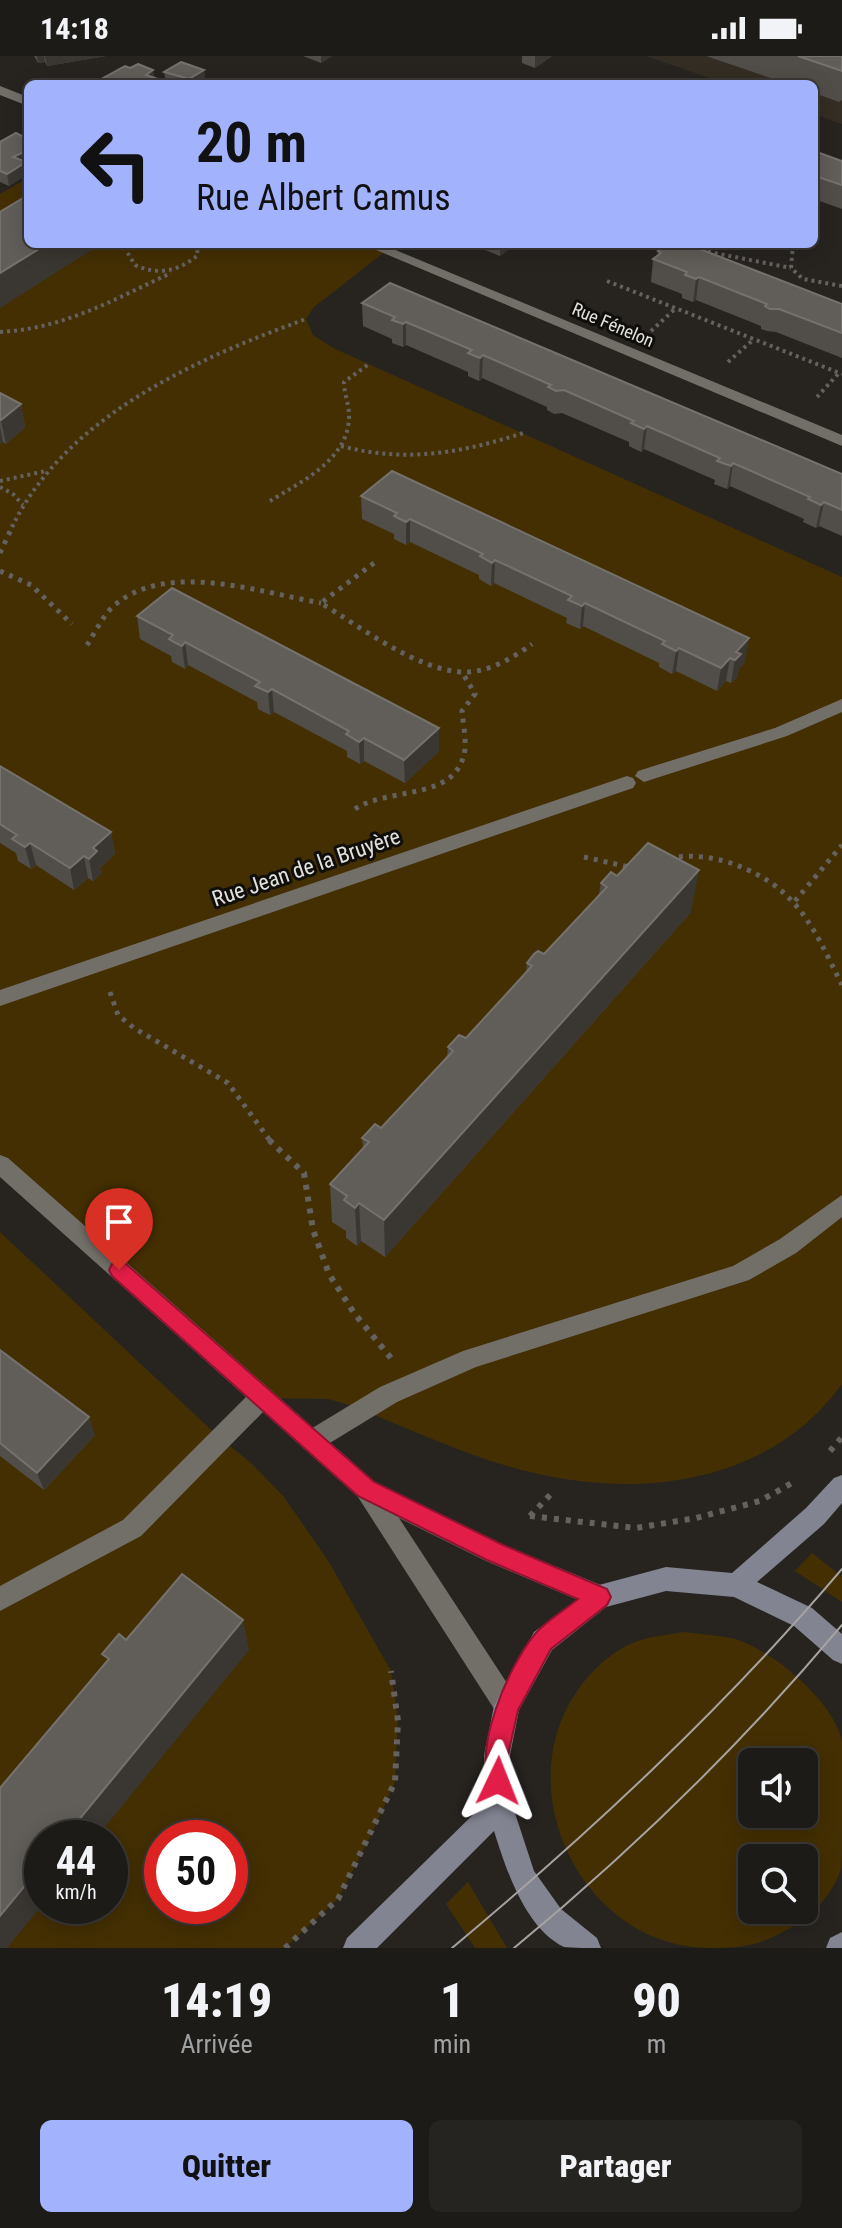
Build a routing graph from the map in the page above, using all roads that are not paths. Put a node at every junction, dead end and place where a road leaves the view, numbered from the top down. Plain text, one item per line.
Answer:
1 (0, 90) edge
2 (24, 100) edge
3 (379, 248) edge
4 (842, 441) edge
5 (842, 705) edge
6 (0, 998) edge
7 (0, 1164) edge
8 (842, 1204) edge
9 (261, 1398) junction
10 (312, 1441) junction
11 (842, 1486) edge
12 (366, 1489) junction
13 (736, 1585) junction
14 (599, 1597) junction
15 (0, 1599) edge
16 (842, 1651) edge
17 (507, 1706) junction
18 (500, 1807) junction
19 (357, 1948) edge
20 (587, 1948) edge

1 - 2 street
3 - 4 street, Rue Fénelon
5 - 6 street, Rue Jean de la Bruyère
7 - 9 street
8 - 10 street
9 - 10 street
9 - 15 street
10 - 12 street
11 - 13 main road
12 - 14 street
12 - 17 street
13 - 14 main road
13 - 16 main road
14 - 17 main road
17 - 18 main road
18 - 19 main road
18 - 20 main road

